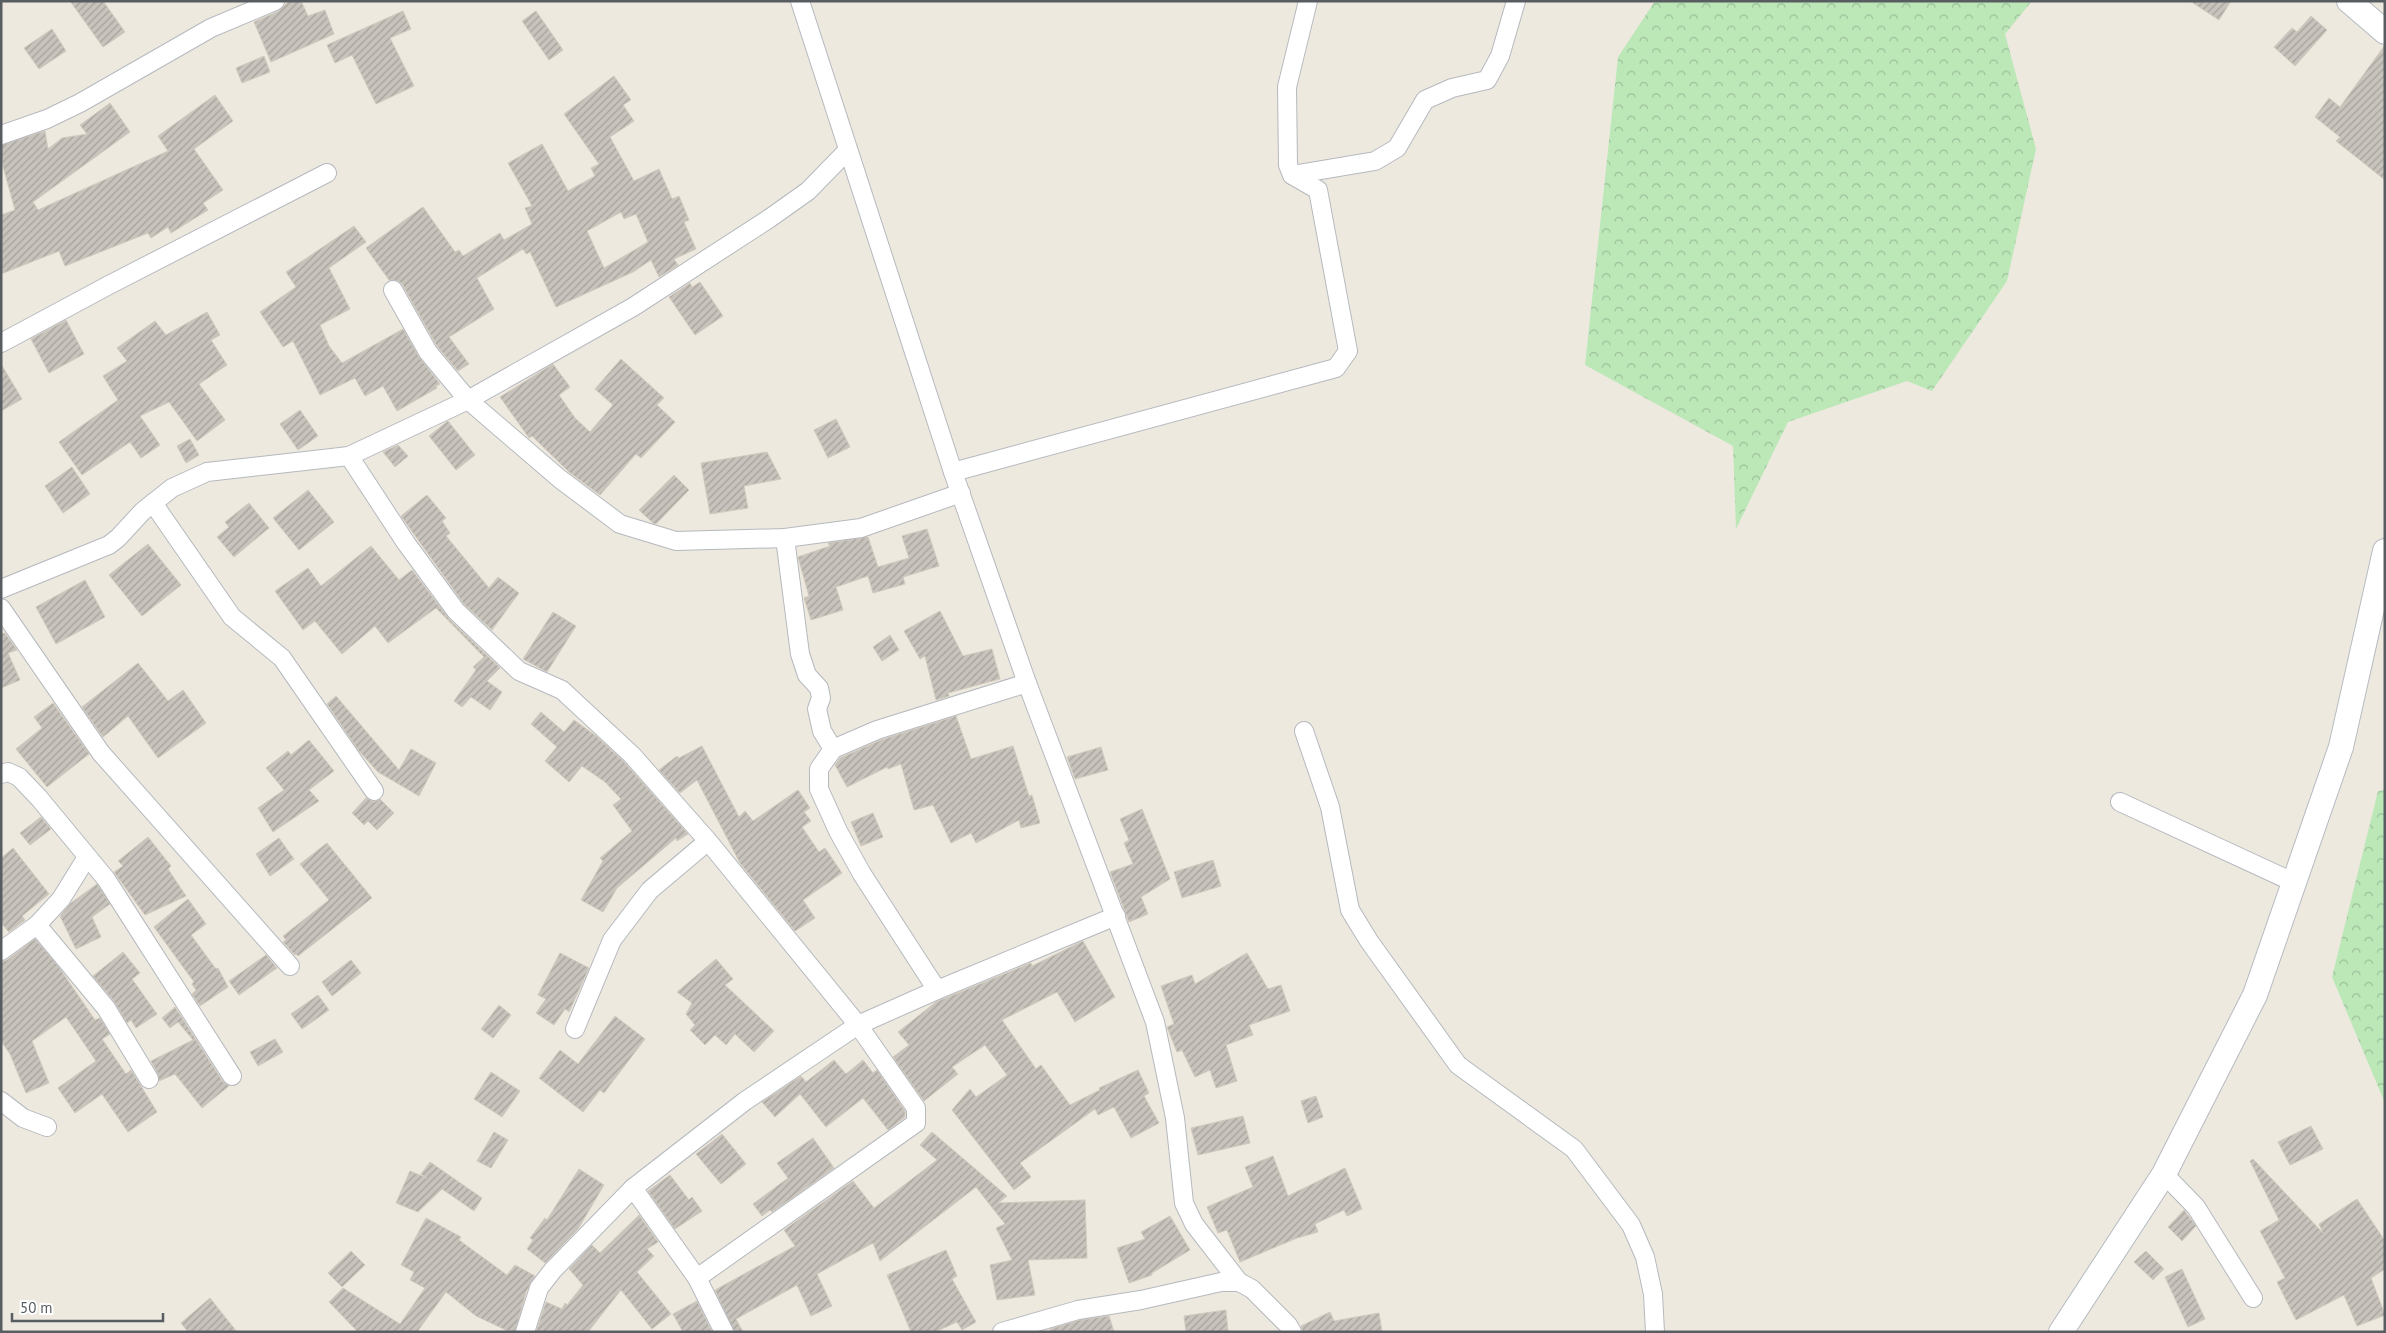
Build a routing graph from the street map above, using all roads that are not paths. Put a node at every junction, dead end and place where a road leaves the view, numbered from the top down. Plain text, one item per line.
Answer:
1 (275, 1) edge
2 (800, 1) edge
3 (1308, 1) edge
4 (1516, 1) edge
5 (2349, 1) edge
6 (2385, 32) edge
7 (1, 135) edge
8 (848, 150) junction
9 (327, 173) dead end
10 (1292, 175) junction
11 (393, 290) dead end
12 (1, 344) edge
13 (468, 400) junction
14 (349, 456) junction
15 (953, 472) junction
16 (960, 494) junction
17 (153, 503) junction
18 (785, 538) junction
19 (2385, 551) edge
20 (1, 589) edge
21 (1, 608) edge
22 (1027, 683) junction
23 (1304, 731) dead end
24 (833, 749) junction
25 (1, 774) edge
26 (374, 791) dead end
27 (2120, 802) dead end
28 (708, 841) junction
29 (87, 857) junction
30 (2293, 882) junction
31 (1116, 916) junction
32 (37, 925) junction
33 (1, 951) edge
34 (290, 966) dead end
35 (937, 990) junction
36 (858, 1025) junction
37 (575, 1029) dead end
38 (232, 1076) dead end
39 (149, 1078) dead end
40 (1, 1101) edge
41 (46, 1127) dead end
42 (2164, 1174) junction
43 (633, 1188) junction
44 (697, 1278) junction
45 (1240, 1282) junction
46 (2253, 1298) dead end
47 (525, 1332) edge
48 (724, 1332) edge
49 (1002, 1332) edge
50 (1292, 1332) edge
51 (1655, 1332) edge
52 (2061, 1332) edge

1 - 7 street
2 - 8 street
3 - 10 street
4 - 10 street
5 - 6 street
8 - 13 street
8 - 15 street
9 - 12 street
10 - 15 street
11 - 13 street
13 - 14 street
13 - 18 street
14 - 17 street
14 - 28 street
15 - 16 street
16 - 18 street
16 - 22 street
17 - 20 street
17 - 26 street
18 - 24 street
19 - 30 street
21 - 34 street
22 - 24 street
22 - 31 street
23 - 51 street
24 - 35 street
25 - 29 street
27 - 30 street
28 - 36 street
28 - 37 street
29 - 32 street
29 - 38 street
30 - 42 street
31 - 35 street
31 - 45 street
32 - 33 street
32 - 39 street
35 - 36 street
36 - 43 street
36 - 44 street
40 - 41 street
42 - 46 street
42 - 52 street
43 - 44 street
43 - 47 street
44 - 48 street
45 - 49 street
45 - 50 street

